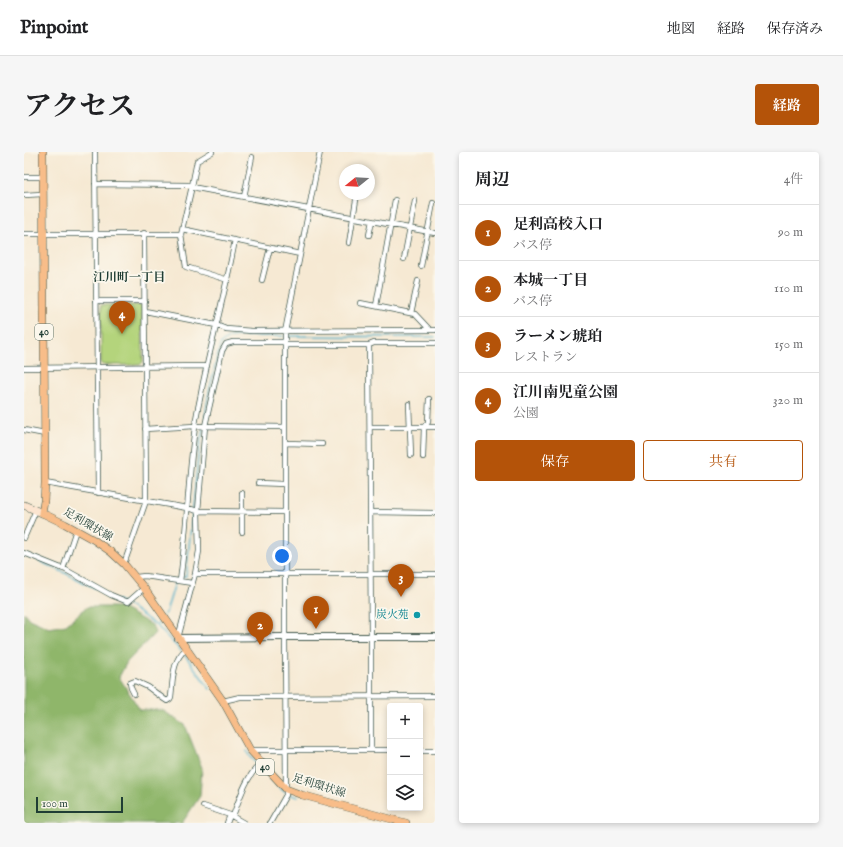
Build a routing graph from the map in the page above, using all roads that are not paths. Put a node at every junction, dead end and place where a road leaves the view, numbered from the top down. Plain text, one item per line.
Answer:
1 (43, 152) edge
2 (95, 152) edge
3 (212, 152) edge
4 (320, 152) edge
5 (252, 157) dead end
6 (24, 177) edge
7 (43, 177) junction
8 (95, 184) junction
9 (192, 186) junction
10 (43, 194) junction
11 (24, 195) edge
12 (244, 197) junction
13 (356, 200) edge
14 (395, 200) dead end
15 (415, 201) dead end
16 (433, 203) dead end
17 (309, 209) junction
18 (354, 217) junction
19 (372, 221) junction
20 (391, 224) junction
21 (410, 228) junction
22 (181, 231) junction
23 (428, 232) junction
24 (144, 233) junction
25 (435, 233) edge
26 (24, 234) edge
27 (43, 234) junction
28 (96, 234) junction
29 (369, 235) dead end
30 (235, 240) junction
31 (349, 243) dead end
32 (270, 248) junction
33 (300, 254) junction
34 (404, 259) dead end
35 (421, 266) dead end
36 (228, 280) junction
37 (262, 280) dead end
38 (418, 281) dead end
39 (145, 300) junction
40 (96, 301) junction
41 (360, 303) dead end
42 (376, 306) junction
43 (145, 311) junction
44 (411, 313) junction
45 (216, 325) junction
46 (433, 330) edge
47 (285, 332) junction
48 (435, 343) edge
49 (285, 344) junction
50 (369, 345) junction
51 (207, 366) junction
52 (45, 367) junction
53 (97, 367) junction
54 (145, 367) junction
55 (24, 368) edge
56 (428, 399) dead end
57 (409, 404) dead end
58 (195, 426) junction
59 (205, 426) junction
60 (285, 427) junction
61 (370, 427) junction
62 (410, 427) junction
63 (424, 427) junction
64 (435, 427) edge
65 (145, 429) junction
66 (24, 430) edge
67 (45, 434) junction
68 (285, 443) junction
69 (322, 444) dead end
70 (411, 455) dead end
71 (423, 457) dead end
72 (45, 483) junction
73 (258, 483) dead end
74 (285, 484) junction
75 (98, 492) junction
76 (242, 493) dead end
77 (146, 501) junction
78 (24, 505) edge
79 (186, 508) junction
80 (39, 511) junction
81 (198, 511) junction
82 (241, 512) junction
83 (285, 512) junction
84 (371, 512) junction
85 (435, 513) edge
86 (76, 530) junction
87 (242, 532) dead end
88 (24, 538) edge
89 (24, 553) edge
90 (124, 564) junction
91 (64, 569) junction
92 (195, 574) junction
93 (285, 574) junction
94 (371, 574) junction
95 (435, 574) edge
96 (136, 577) junction
97 (180, 581) junction
98 (192, 583) junction
99 (144, 588) junction
100 (285, 637) junction
101 (372, 637) junction
102 (435, 637) edge
103 (178, 638) junction
104 (184, 651) junction
105 (134, 694) dead end
106 (286, 696) junction
107 (371, 696) junction
108 (435, 696) edge
109 (223, 701) junction
110 (250, 750) junction
111 (286, 750) junction
112 (371, 750) junction
113 (387, 750) edge
114 (423, 751) edge
115 (435, 751) edge
116 (259, 765) junction
117 (286, 792) junction
118 (203, 806) dead end
119 (232, 816) junction
120 (227, 823) edge
121 (244, 823) edge
122 (270, 823) edge
123 (406, 823) edge

1 - 7 main road, 40
2 - 8 street
3 - 9 street
4 - 17 street
5 - 12 street
6 - 7 street
7 - 10 main road, 40
8 - 9 street
8 - 28 street
9 - 12 street
9 - 22 street
10 - 11 street
10 - 27 main road, 40
12 - 17 street
13 - 18 street
14 - 20 street
15 - 21 street
16 - 23 street
17 - 18 street
17 - 33 street
18 - 19 street
18 - 31 street
19 - 20 street
19 - 29 street
20 - 21 street
20 - 42 street
21 - 23 street
21 - 34 street
22 - 24 street
22 - 30 street
22 - 36 street
23 - 25 street
23 - 35 street
24 - 28 street
24 - 39 street
26 - 27 street
27 - 28 street
27 - 52 main road, 40
28 - 40 street
30 - 32 street
30 - 36 street
32 - 33 street
32 - 37 street
33 - 47 street
36 - 45 street
38 - 44 street
39 - 40 street
39 - 43 street
40 - 53 street
41 - 42 street
42 - 44 street
43 - 45 street
43 - 54 street
44 - 46 street
45 - 47 street
45 - 51 street
46 - 47 street
47 - 49 street
48 - 50 street
49 - 50 street
49 - 59 street
49 - 60 street
50 - 61 street
51 - 54 street
51 - 58 street
52 - 53 street
52 - 55 street
52 - 67 main road, 40
53 - 54 street
53 - 75 street
54 - 65 street
56 - 63 street
57 - 62 street
58 - 59 street
58 - 65 street
58 - 79 street
59 - 60 street
59 - 81 street
60 - 68 street
61 - 62 street
61 - 84 street
62 - 63 street
62 - 70 street
63 - 64 street
63 - 71 street
65 - 77 street
66 - 67 street
67 - 72 main road, 40
68 - 69 street
68 - 74 street
72 - 75 street
72 - 80 main road, 40
73 - 74 street
74 - 83 street
75 - 77 street
76 - 82 street
77 - 79 street
77 - 90 street
78 - 80 main road
79 - 81 street
79 - 97 street
80 - 86 main road, 足利環状線 / 40
80 - 88 street
81 - 82 street
81 - 92 street
82 - 83 street
82 - 87 street
83 - 93 street
84 - 85 street
84 - 94 street
86 - 90 main road, 足利環状線 / 40
86 - 91 street
89 - 91 street
90 - 96 main road, 足利環状線 / 40
91 - 99 street
92 - 93 street
92 - 98 street
93 - 94 street
93 - 100 street
94 - 95 street
94 - 101 street
96 - 97 street
96 - 99 main road, 足利環状線 / 40
97 - 98 street
98 - 103 street
99 - 103 main road, 足利環状線 / 40
100 - 101 street
100 - 103 street
100 - 106 street
101 - 102 street
101 - 107 street
103 - 104 main road, 足利環状線 / 40
104 - 105 street
104 - 109 main road, 足利環状線 / 40
106 - 107 street
106 - 109 street
106 - 111 street
107 - 108 street
107 - 112 street
109 - 110 main road, 足利環状線 / 40
110 - 111 street
110 - 116 main road, 足利環状線 / 40
111 - 112 street
111 - 117 street
112 - 113 street
114 - 115 street
116 - 117 main road, 足利環状線 / 40
116 - 119 street
117 - 122 street
117 - 123 main road, 足利環状線 / 40
118 - 119 street
119 - 120 street
119 - 121 street

